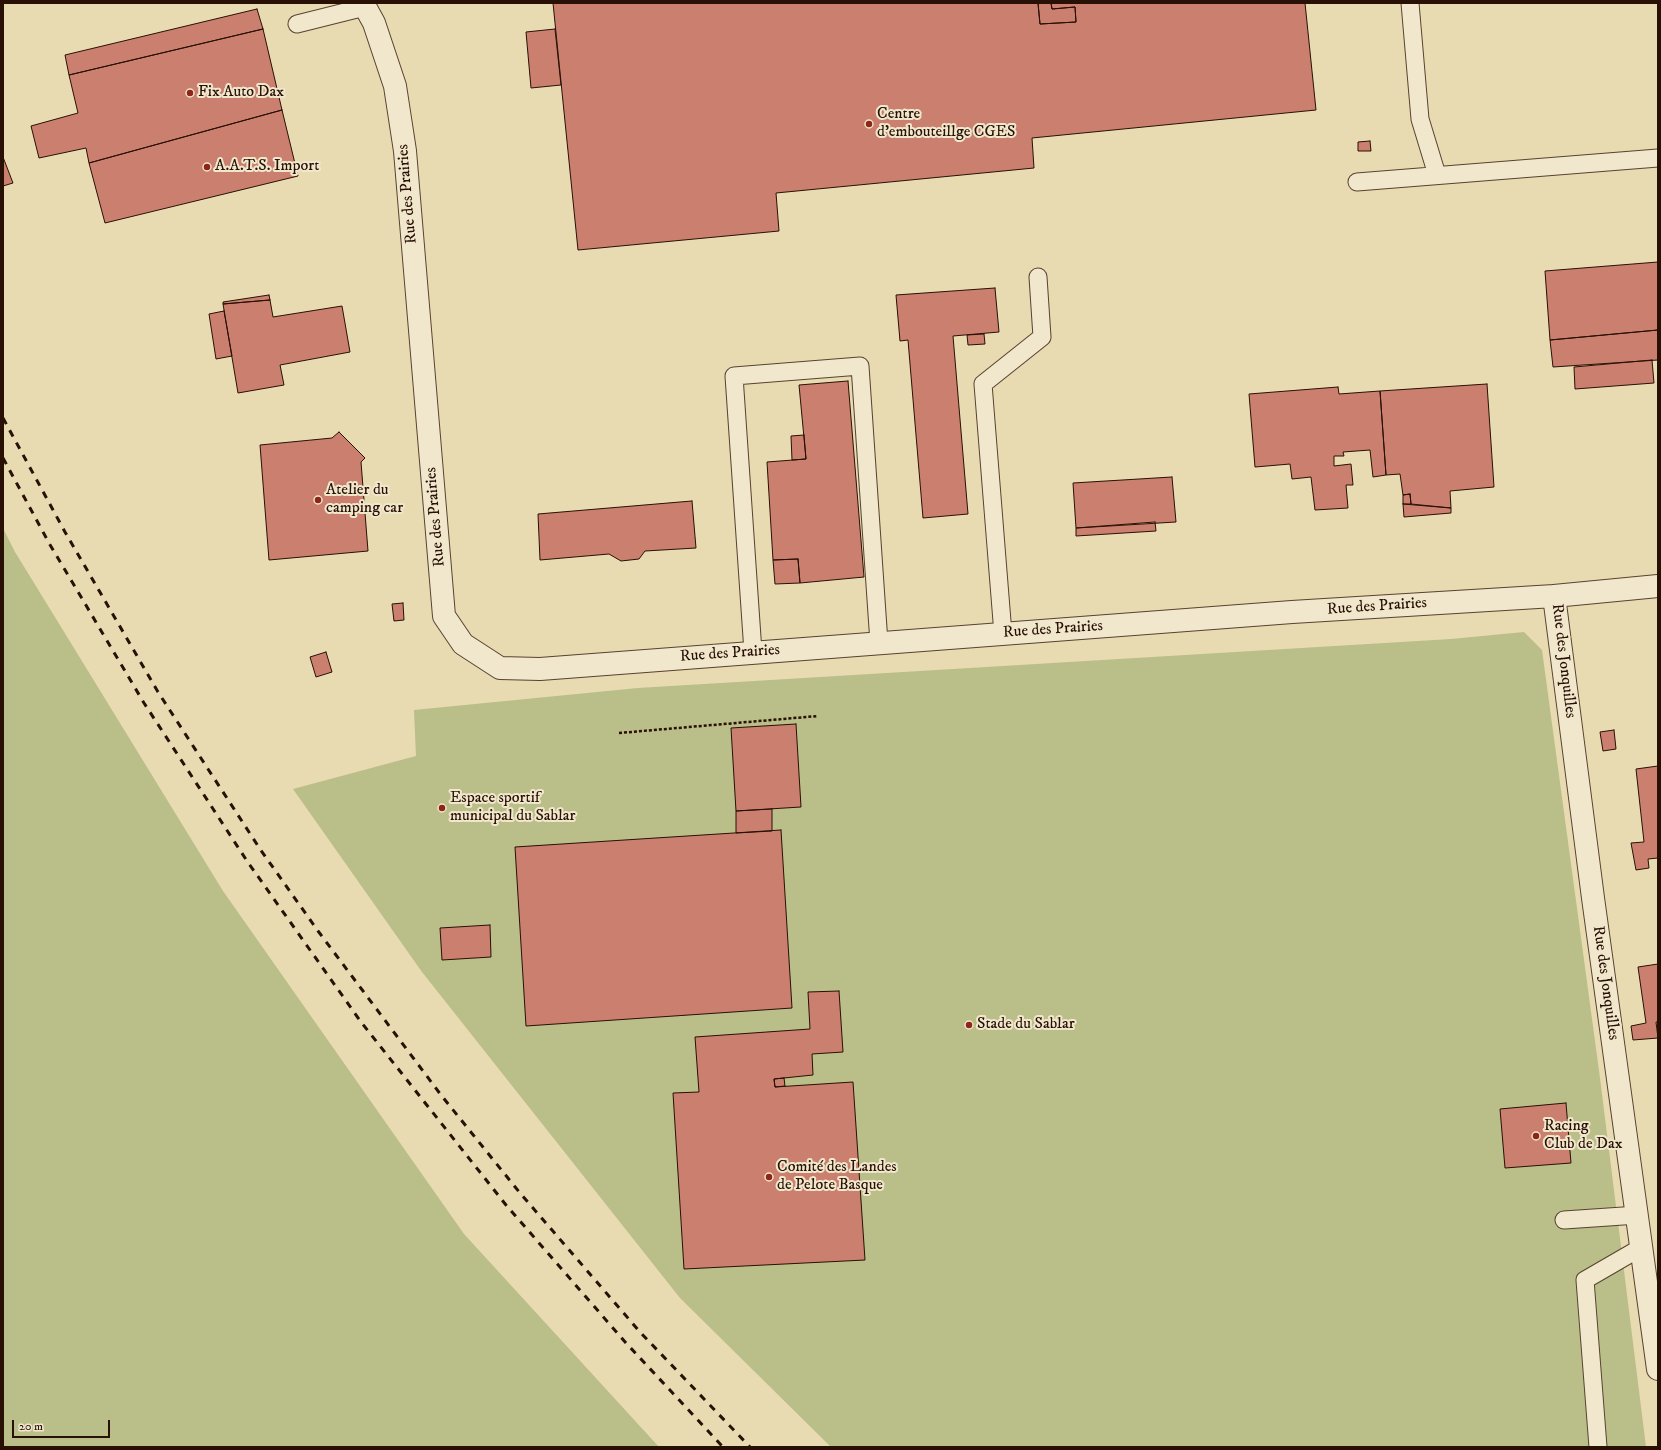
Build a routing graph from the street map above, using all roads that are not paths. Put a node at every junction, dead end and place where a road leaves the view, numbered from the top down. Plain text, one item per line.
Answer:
1 (1410, 3) edge
2 (364, 5) edge
3 (297, 24) dead end
4 (1658, 158) edge
5 (1437, 175) junction
6 (1357, 182) dead end
7 (1038, 277) dead end
8 (1658, 586) edge
9 (1554, 596) junction
10 (1003, 634) junction
11 (879, 643) junction
12 (753, 652) junction
13 (1638, 1215) junction
14 (1564, 1220) dead end
15 (1642, 1247) junction
16 (1658, 1369) edge
17 (1598, 1447) edge

1 - 5 lane
2 - 3 lane
2 - 12 street, Rue des Prairies
4 - 5 lane
5 - 6 lane
7 - 10 lane
8 - 9 street, Rue des Prairies
9 - 10 street, Rue des Prairies
9 - 13 street, Rue des Jonquilles
10 - 11 street, Rue des Prairies
11 - 12 street, Rue des Prairies
11 - 12 lane
13 - 14 lane
13 - 15 street, Rue des Jonquilles
15 - 16 street, Rue des Jonquilles
15 - 17 lane

